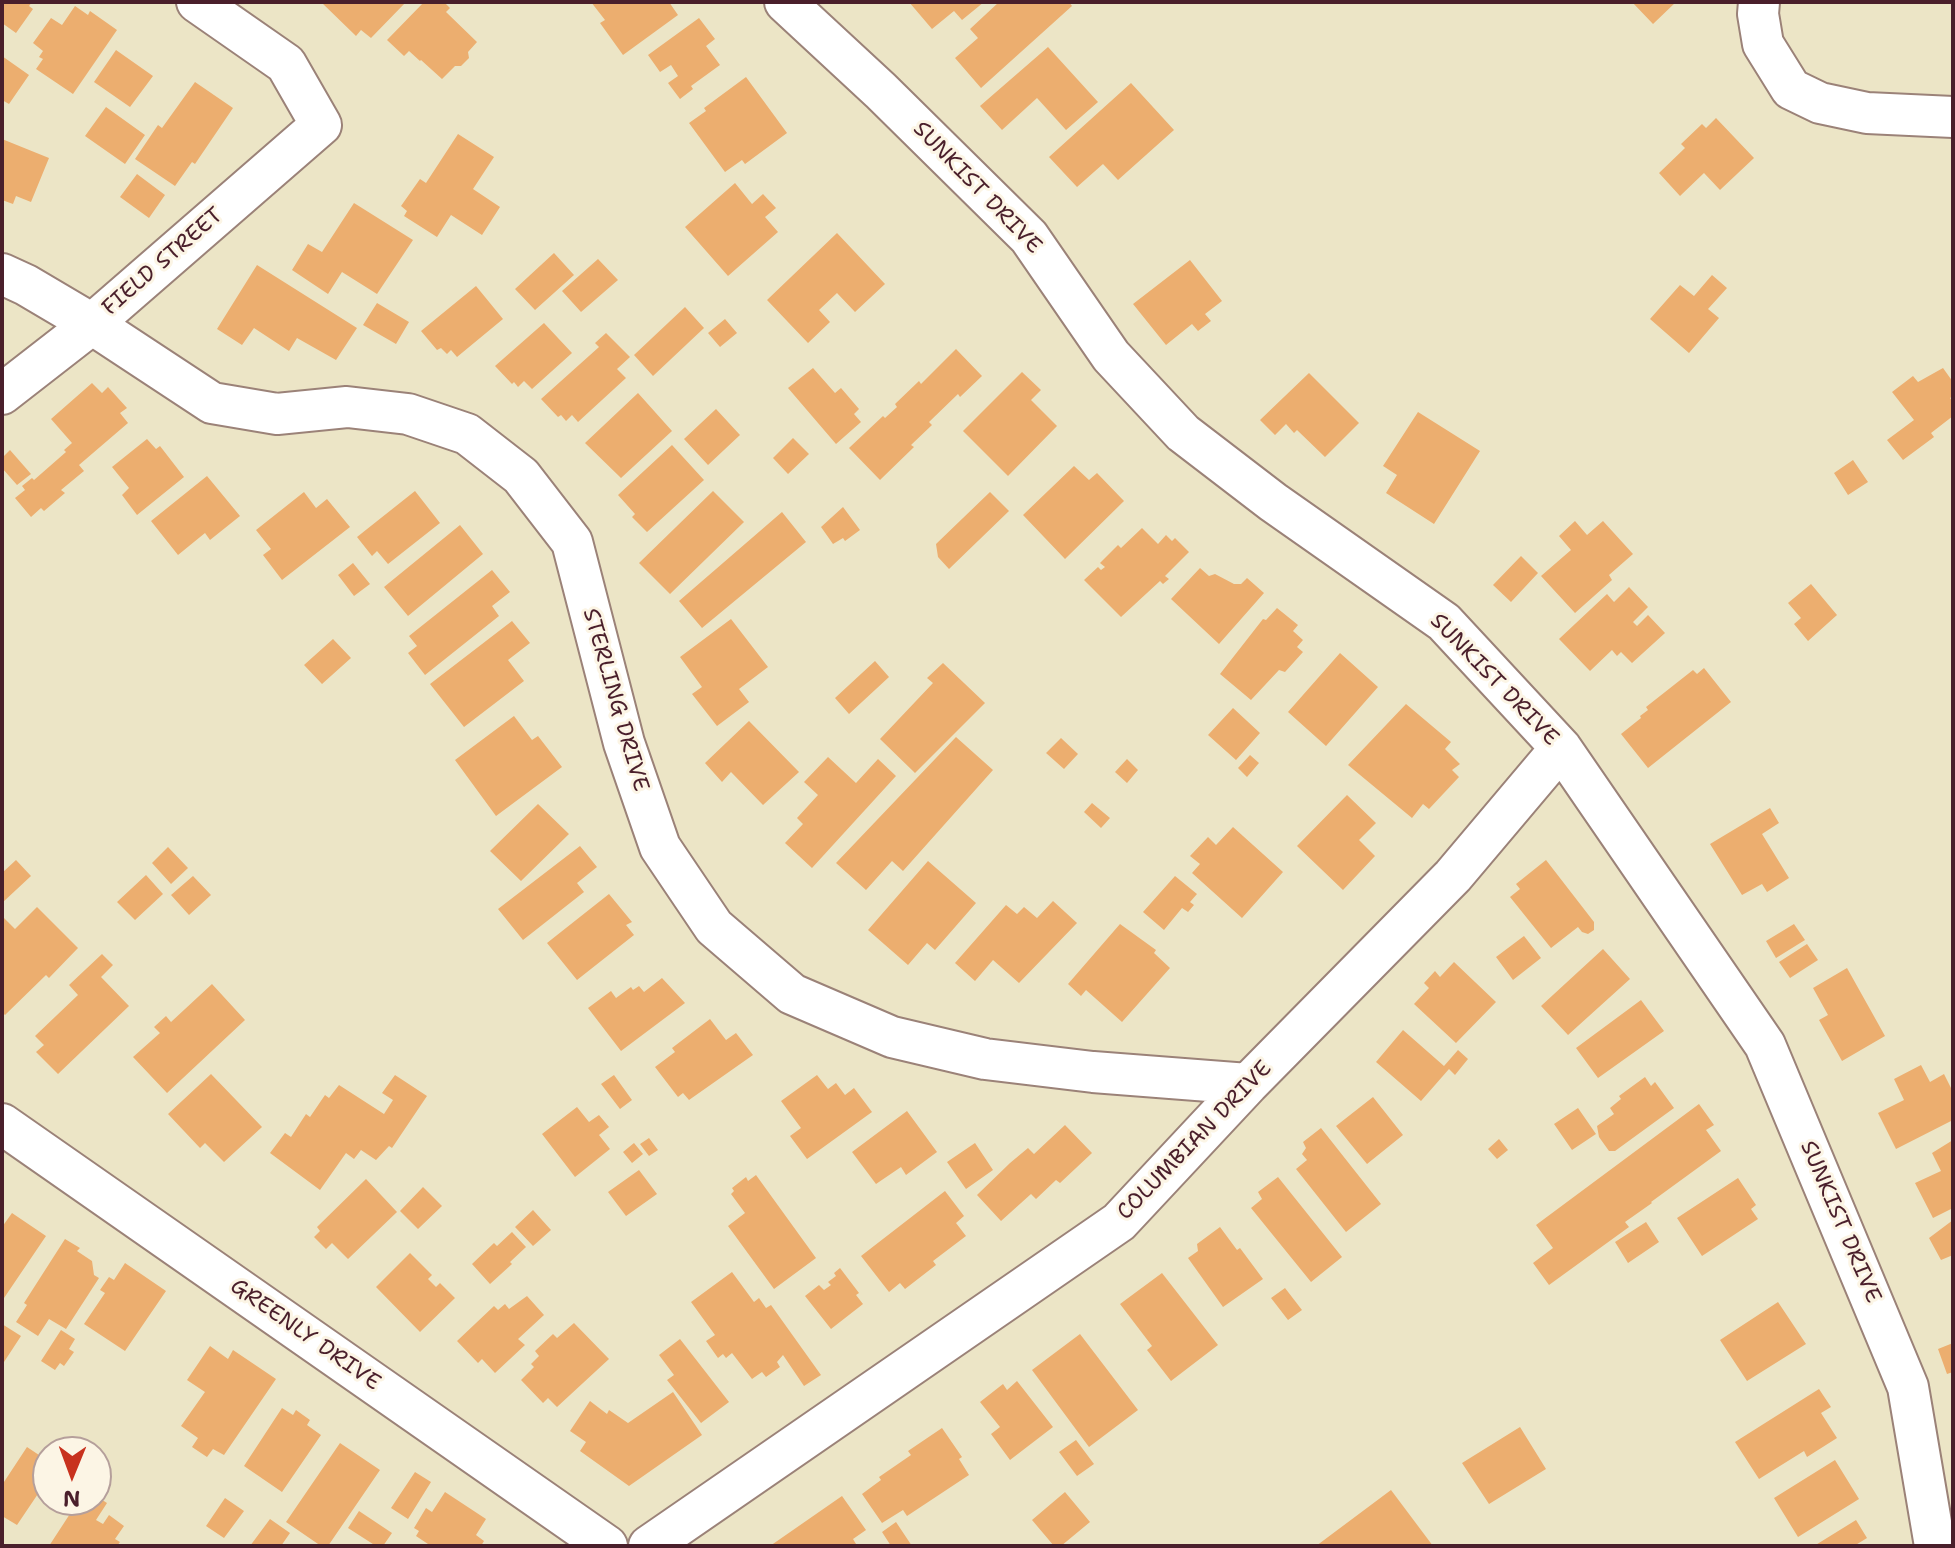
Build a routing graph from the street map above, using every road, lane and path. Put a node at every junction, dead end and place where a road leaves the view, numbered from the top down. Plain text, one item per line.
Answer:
1 (197, 2) edge
2 (785, 2) edge
3 (1759, 2) edge
4 (1953, 117) edge
5 (2, 274) edge
6 (92, 324) junction
7 (2, 394) edge
8 (1561, 748) junction
9 (1248, 1084) junction
10 (2, 1124) edge
11 (607, 1546) edge
12 (649, 1546) edge
13 (1935, 1546) edge

1 - 6 street, FIELD STREET
2 - 8 street, SUNKIST DRIVE
3 - 4 street
5 - 6 street, STERLING DRIVE
6 - 7 street, FIELD STREET
6 - 9 street, STERLING DRIVE
8 - 9 street, COLUMBIAN DRIVE
8 - 13 street, SUNKIST DRIVE
9 - 12 street, COLUMBIAN DRIVE
10 - 11 street, GREENLY DRIVE

